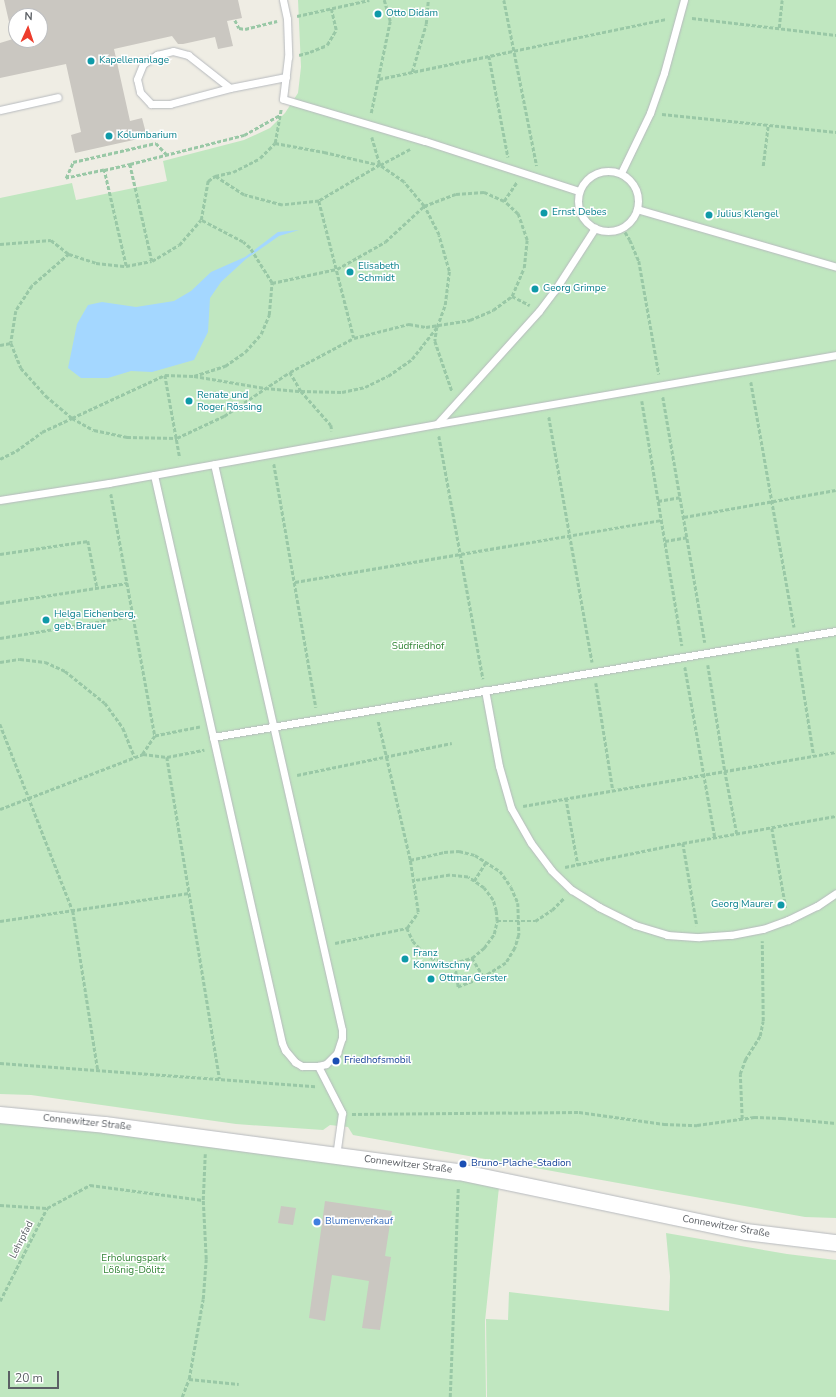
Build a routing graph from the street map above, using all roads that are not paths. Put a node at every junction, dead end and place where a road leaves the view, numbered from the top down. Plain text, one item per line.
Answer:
1 (283, 0) edge
2 (684, 0) edge
3 (286, 77) junction
4 (230, 88) junction
5 (58, 97) dead end
6 (0, 110) edge
7 (621, 173) junction
8 (579, 192) junction
9 (637, 209) junction
10 (595, 228) junction
11 (836, 267) edge
12 (836, 355) edge
13 (437, 424) junction
14 (214, 464) junction
15 (154, 475) junction
16 (0, 500) edge
17 (836, 630) edge
18 (485, 690) junction
19 (273, 726) junction
20 (213, 737) junction
21 (836, 893) edge
22 (318, 1066) junction
23 (0, 1115) edge
24 (336, 1156) junction
25 (836, 1243) edge

1 - 3 lane
2 - 7 lane
3 - 4 lane
3 - 8 lane
4 - 4 lane
5 - 6 lane
7 - 8 lane
7 - 9 lane
8 - 10 lane
9 - 10 lane
9 - 11 lane
10 - 13 lane
12 - 13 lane
13 - 14 lane
14 - 15 lane
14 - 19 lane
15 - 16 lane
15 - 20 lane
17 - 18 lane
18 - 19 lane
18 - 21 lane
19 - 20 lane
19 - 22 lane
20 - 22 lane
22 - 24 lane
23 - 24 street, Connewitzer Straße
24 - 25 street, Connewitzer Straße

